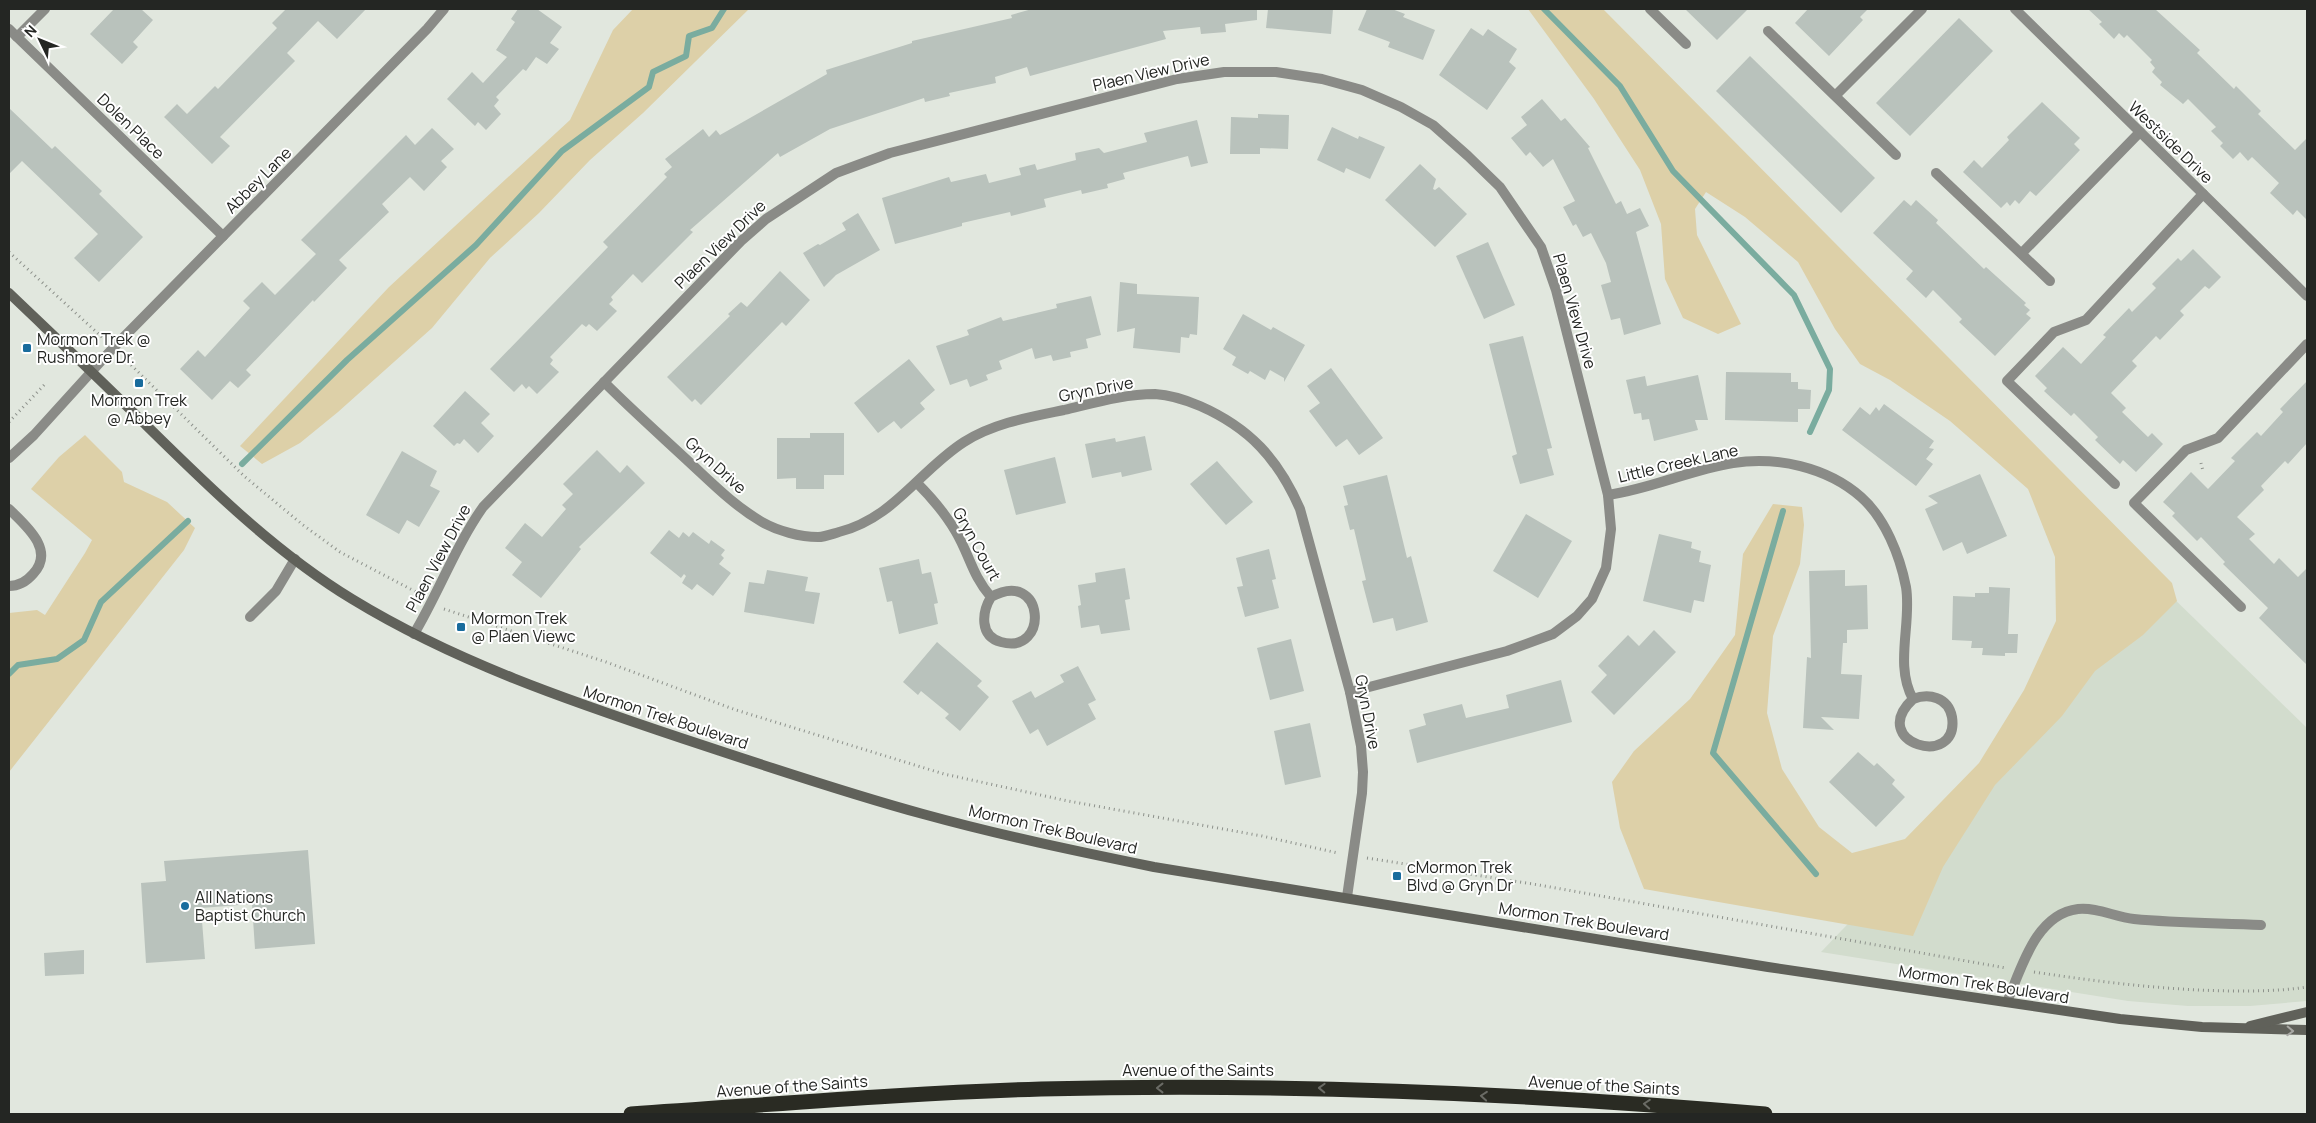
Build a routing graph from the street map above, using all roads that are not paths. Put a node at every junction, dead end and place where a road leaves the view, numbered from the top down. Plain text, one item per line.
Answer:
1 (45, 9) edge
2 (444, 9) edge
3 (1650, 9) edge
4 (1922, 9) edge
5 (2015, 9) edge
6 (9, 29) edge
7 (1768, 31) dead end
8 (17, 37) junction
9 (1686, 44) dead end
10 (1836, 95) junction
11 (2140, 132) junction
12 (1896, 156) dead end
13 (1936, 173) dead end
14 (2203, 194) junction
15 (223, 236) junction
16 (2022, 253) junction
17 (2050, 281) dead end
18 (9, 293) edge
19 (2307, 296) edge
20 (2307, 344) edge
21 (92, 372) junction
22 (604, 382) junction
23 (9, 458) edge
24 (916, 483) junction
25 (2115, 484) dead end
26 (1608, 495) junction
27 (9, 509) edge
28 (295, 559) junction
29 (9, 586) edge
30 (991, 598) junction
31 (2241, 607) dead end
32 (250, 617) dead end
33 (414, 634) junction
34 (1350, 692) junction
35 (1913, 699) junction
36 (1347, 897) junction
37 (2260, 925) dead end
38 (2007, 1002) junction
39 (2307, 1012) edge
40 (2238, 1028) junction
41 (2307, 1030) edge
42 (631, 1114) edge
43 (1765, 1114) edge

1 - 8 street
2 - 15 street, Abbey Lane
3 - 9 street
4 - 10 street
5 - 11 street, Westside Drive
6 - 8 street, Dolen Place
7 - 10 street
8 - 15 street, Dolen Place
10 - 12 street
11 - 14 street, Westside Drive
11 - 16 street
13 - 16 street
14 - 19 street, Westside Drive
14 - 25 street
15 - 21 street, Abbey Lane
16 - 17 street
18 - 21 main road, Mormon Trek Boulevard
20 - 31 street
21 - 23 street, Abbey Lane
21 - 28 main road, Mormon Trek Boulevard
22 - 24 street, Gryn Drive
22 - 26 street, Plaen View Drive
22 - 33 street, Plaen View Drive
24 - 30 street, Gryn Court
24 - 34 street, Gryn Drive
26 - 34 street, Plaen View Drive
26 - 35 street, Little Creek Lane
27 - 29 street
28 - 32 street
28 - 33 main road, Mormon Trek Boulevard
30 - 30 street, Gryn Court
33 - 36 main road, Mormon Trek Boulevard
34 - 36 street, Gryn Drive
35 - 35 street
36 - 38 main road, Mormon Trek Boulevard
37 - 38 street
38 - 40 main road, Mormon Trek Boulevard
39 - 40 main road, Mormon Trek Boulevard
40 -> 41 main road, Mormon Trek Boulevard
43 -> 42 highway, Avenue of the Saints

